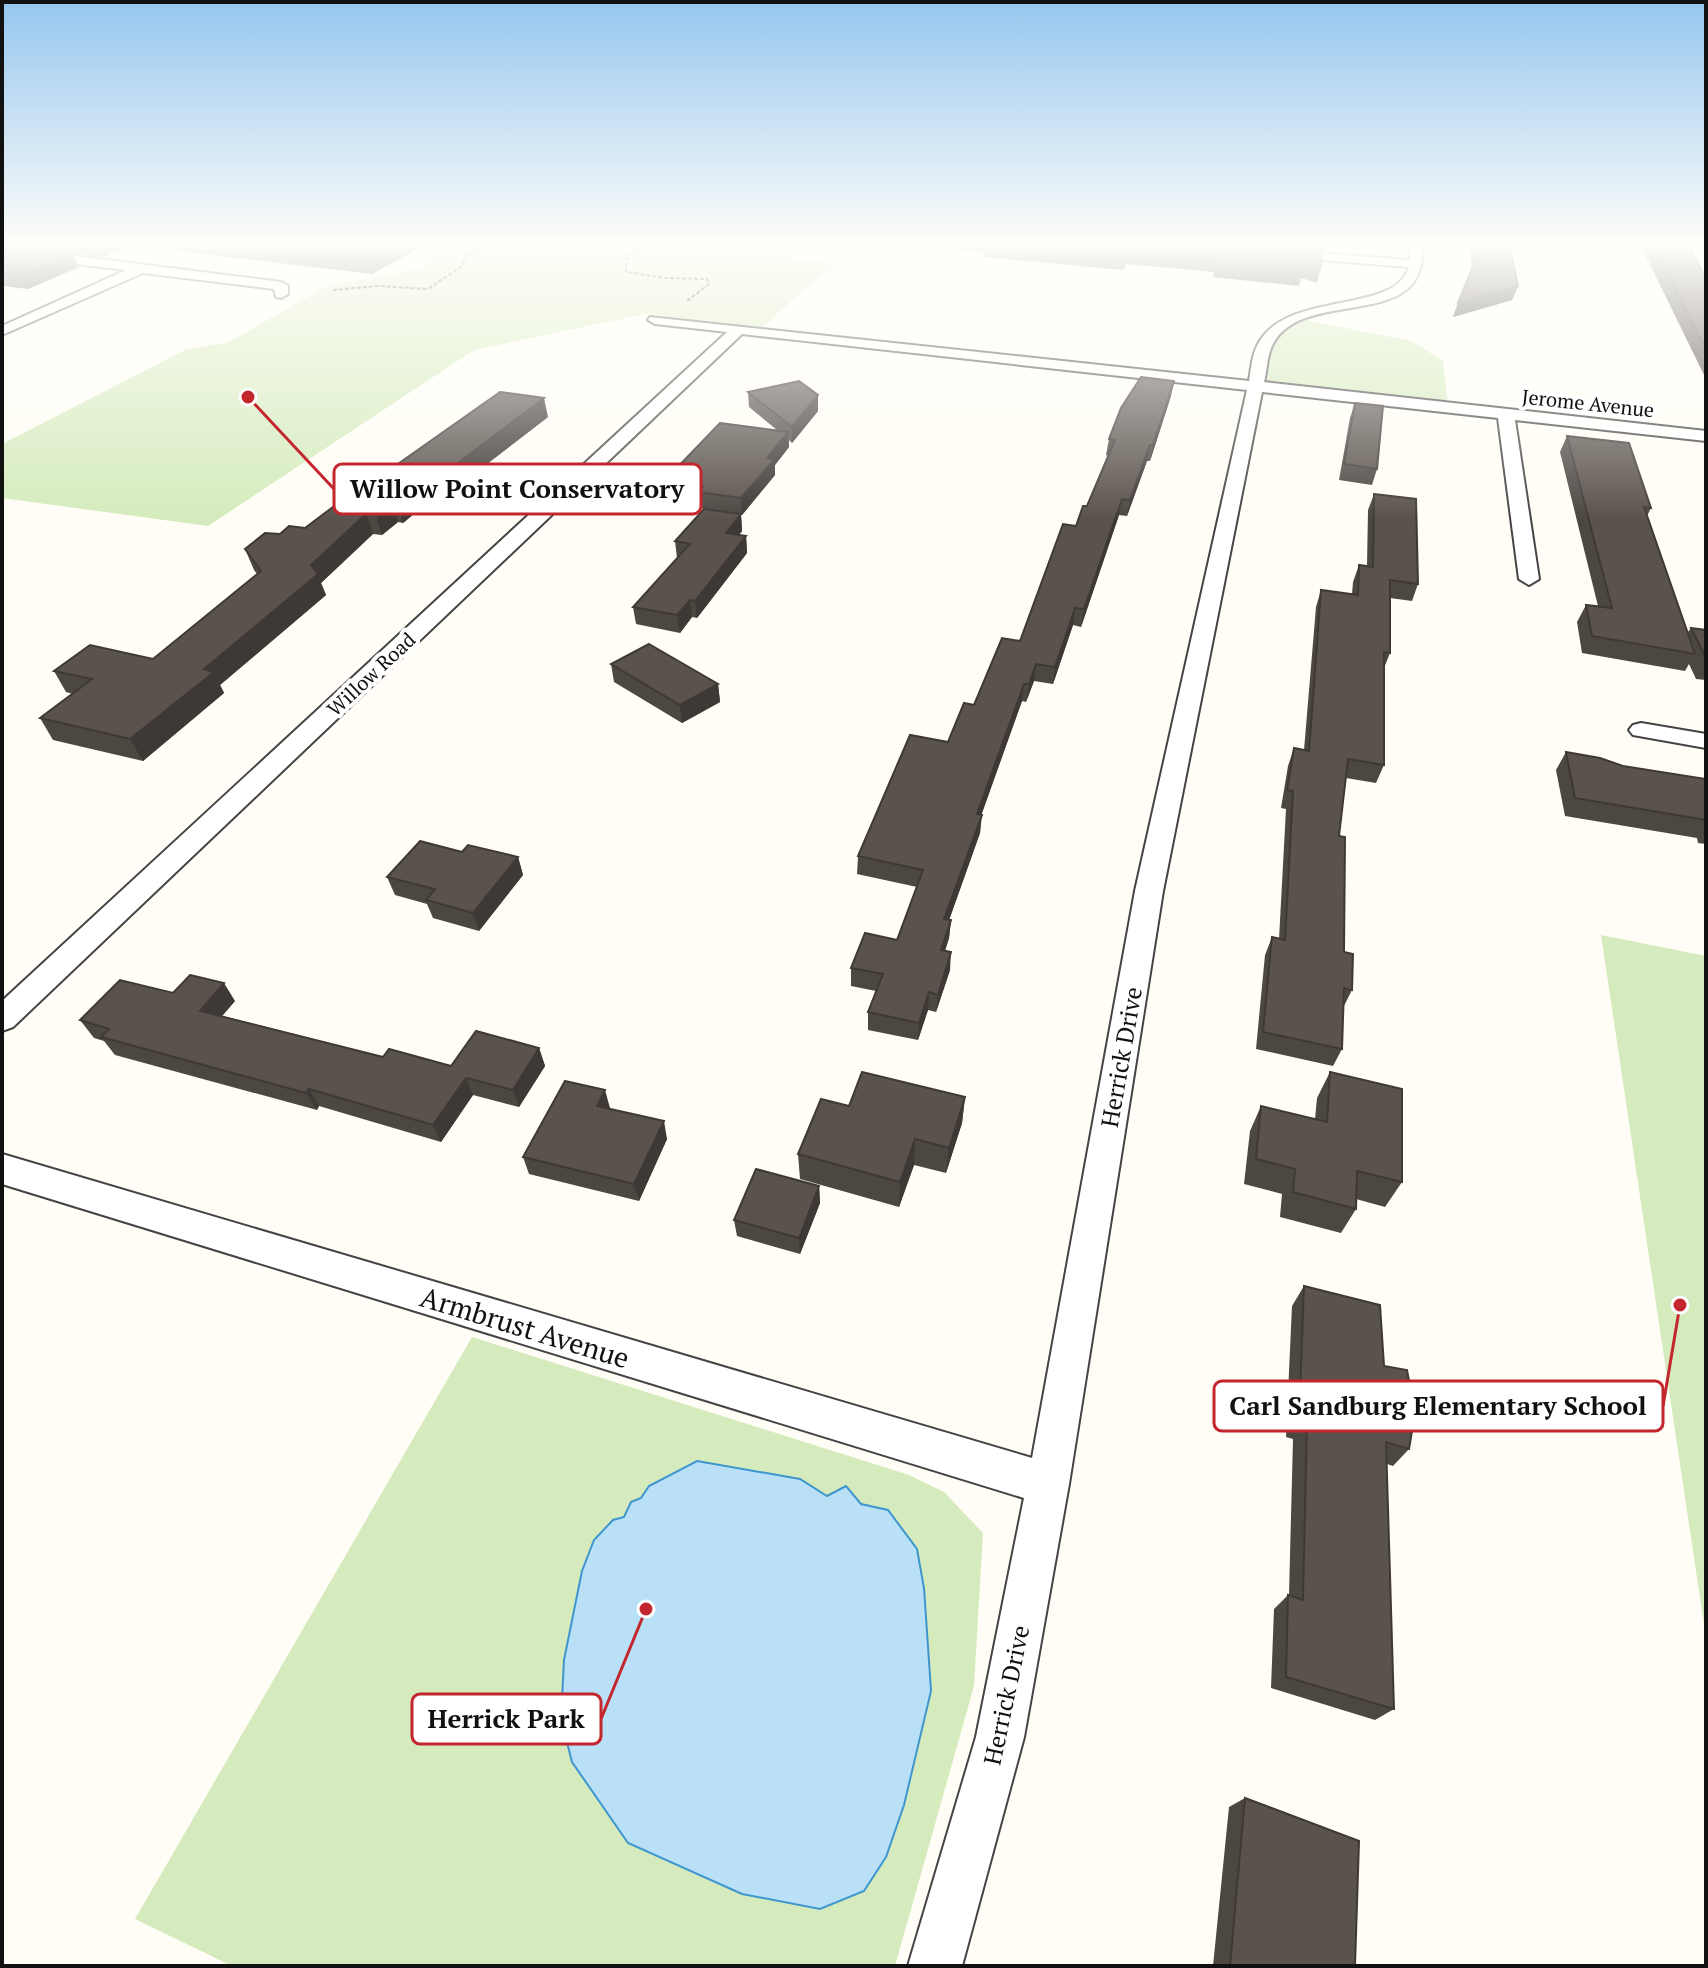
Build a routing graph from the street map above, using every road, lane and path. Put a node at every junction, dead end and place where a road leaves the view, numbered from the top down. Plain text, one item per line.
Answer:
1 (732, 336) edge
2 (801, 336) edge
3 (1272, 336) edge
4 (1255, 386) junction
5 (1506, 414) junction
6 (1706, 436) edge
7 (1529, 579) dead end
8 (1641, 730) dead end
9 (1706, 741) edge
10 (2, 1019) edge
11 (2, 1169) edge
12 (1048, 1484) junction
13 (935, 1966) edge

1 - 10 street, Willow Road
2 - 4 street, Jerome Avenue
3 - 4 street, Herrick Drive
4 - 5 street, Jerome Avenue
4 - 12 street, Herrick Drive
5 - 6 street, Jerome Avenue
5 - 7 street
8 - 9 street
11 - 12 street, Armbrust Avenue
12 - 13 street, Herrick Drive

